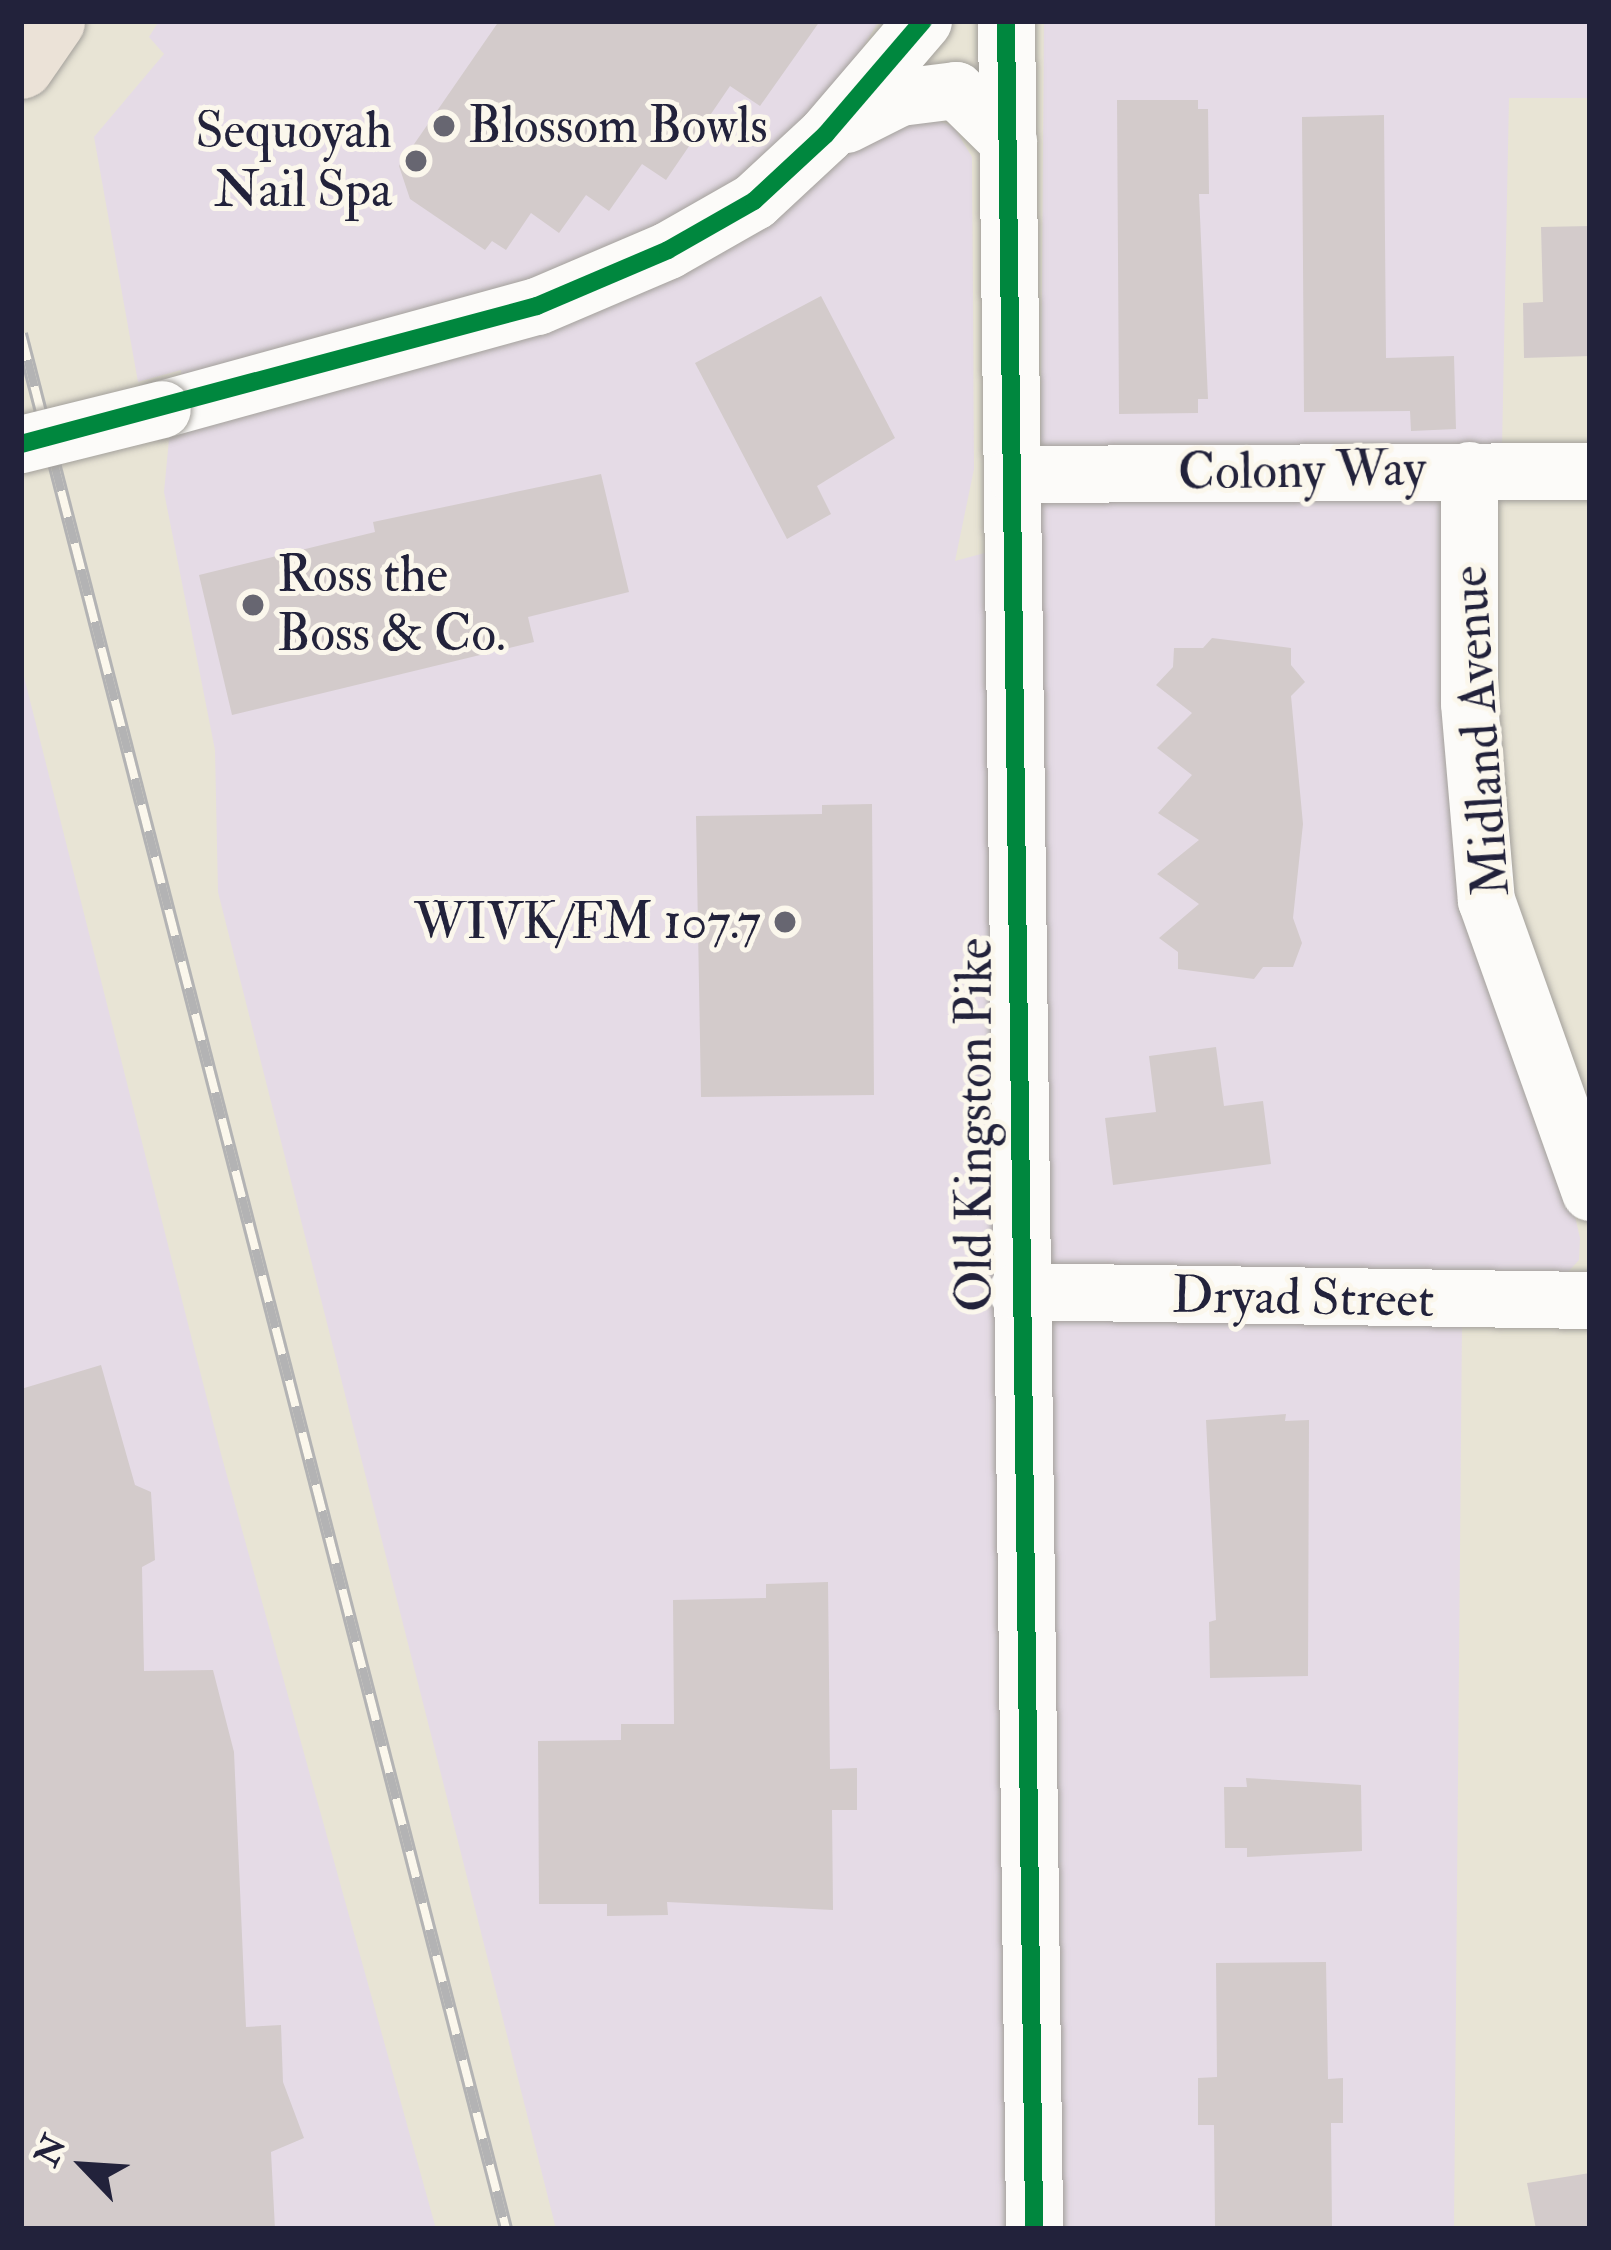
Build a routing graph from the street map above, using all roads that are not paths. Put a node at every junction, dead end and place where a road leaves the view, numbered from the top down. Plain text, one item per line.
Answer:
1 (52, 21) edge
2 (923, 21) edge
3 (1006, 21) edge
4 (21, 66) edge
5 (826, 134) junction
6 (1008, 141) junction
7 (21, 444) edge
8 (1469, 470) junction
9 (1590, 471) edge
10 (1015, 474) junction
11 (1590, 1192) edge
12 (1017, 1291) junction
13 (1590, 1300) edge
14 (1034, 2229) edge

1 - 4 main road
2 - 5 street
3 - 6 street, Old Kingston Pike
5 - 6 street
5 - 7 street, bridge
6 - 10 street, Old Kingston Pike
8 - 9 street, Colony Way
8 - 10 street, Colony Way
8 - 11 street, Midland Avenue
10 - 12 street, Old Kingston Pike
12 - 13 street, Dryad Street
12 - 14 street, Old Kingston Pike

